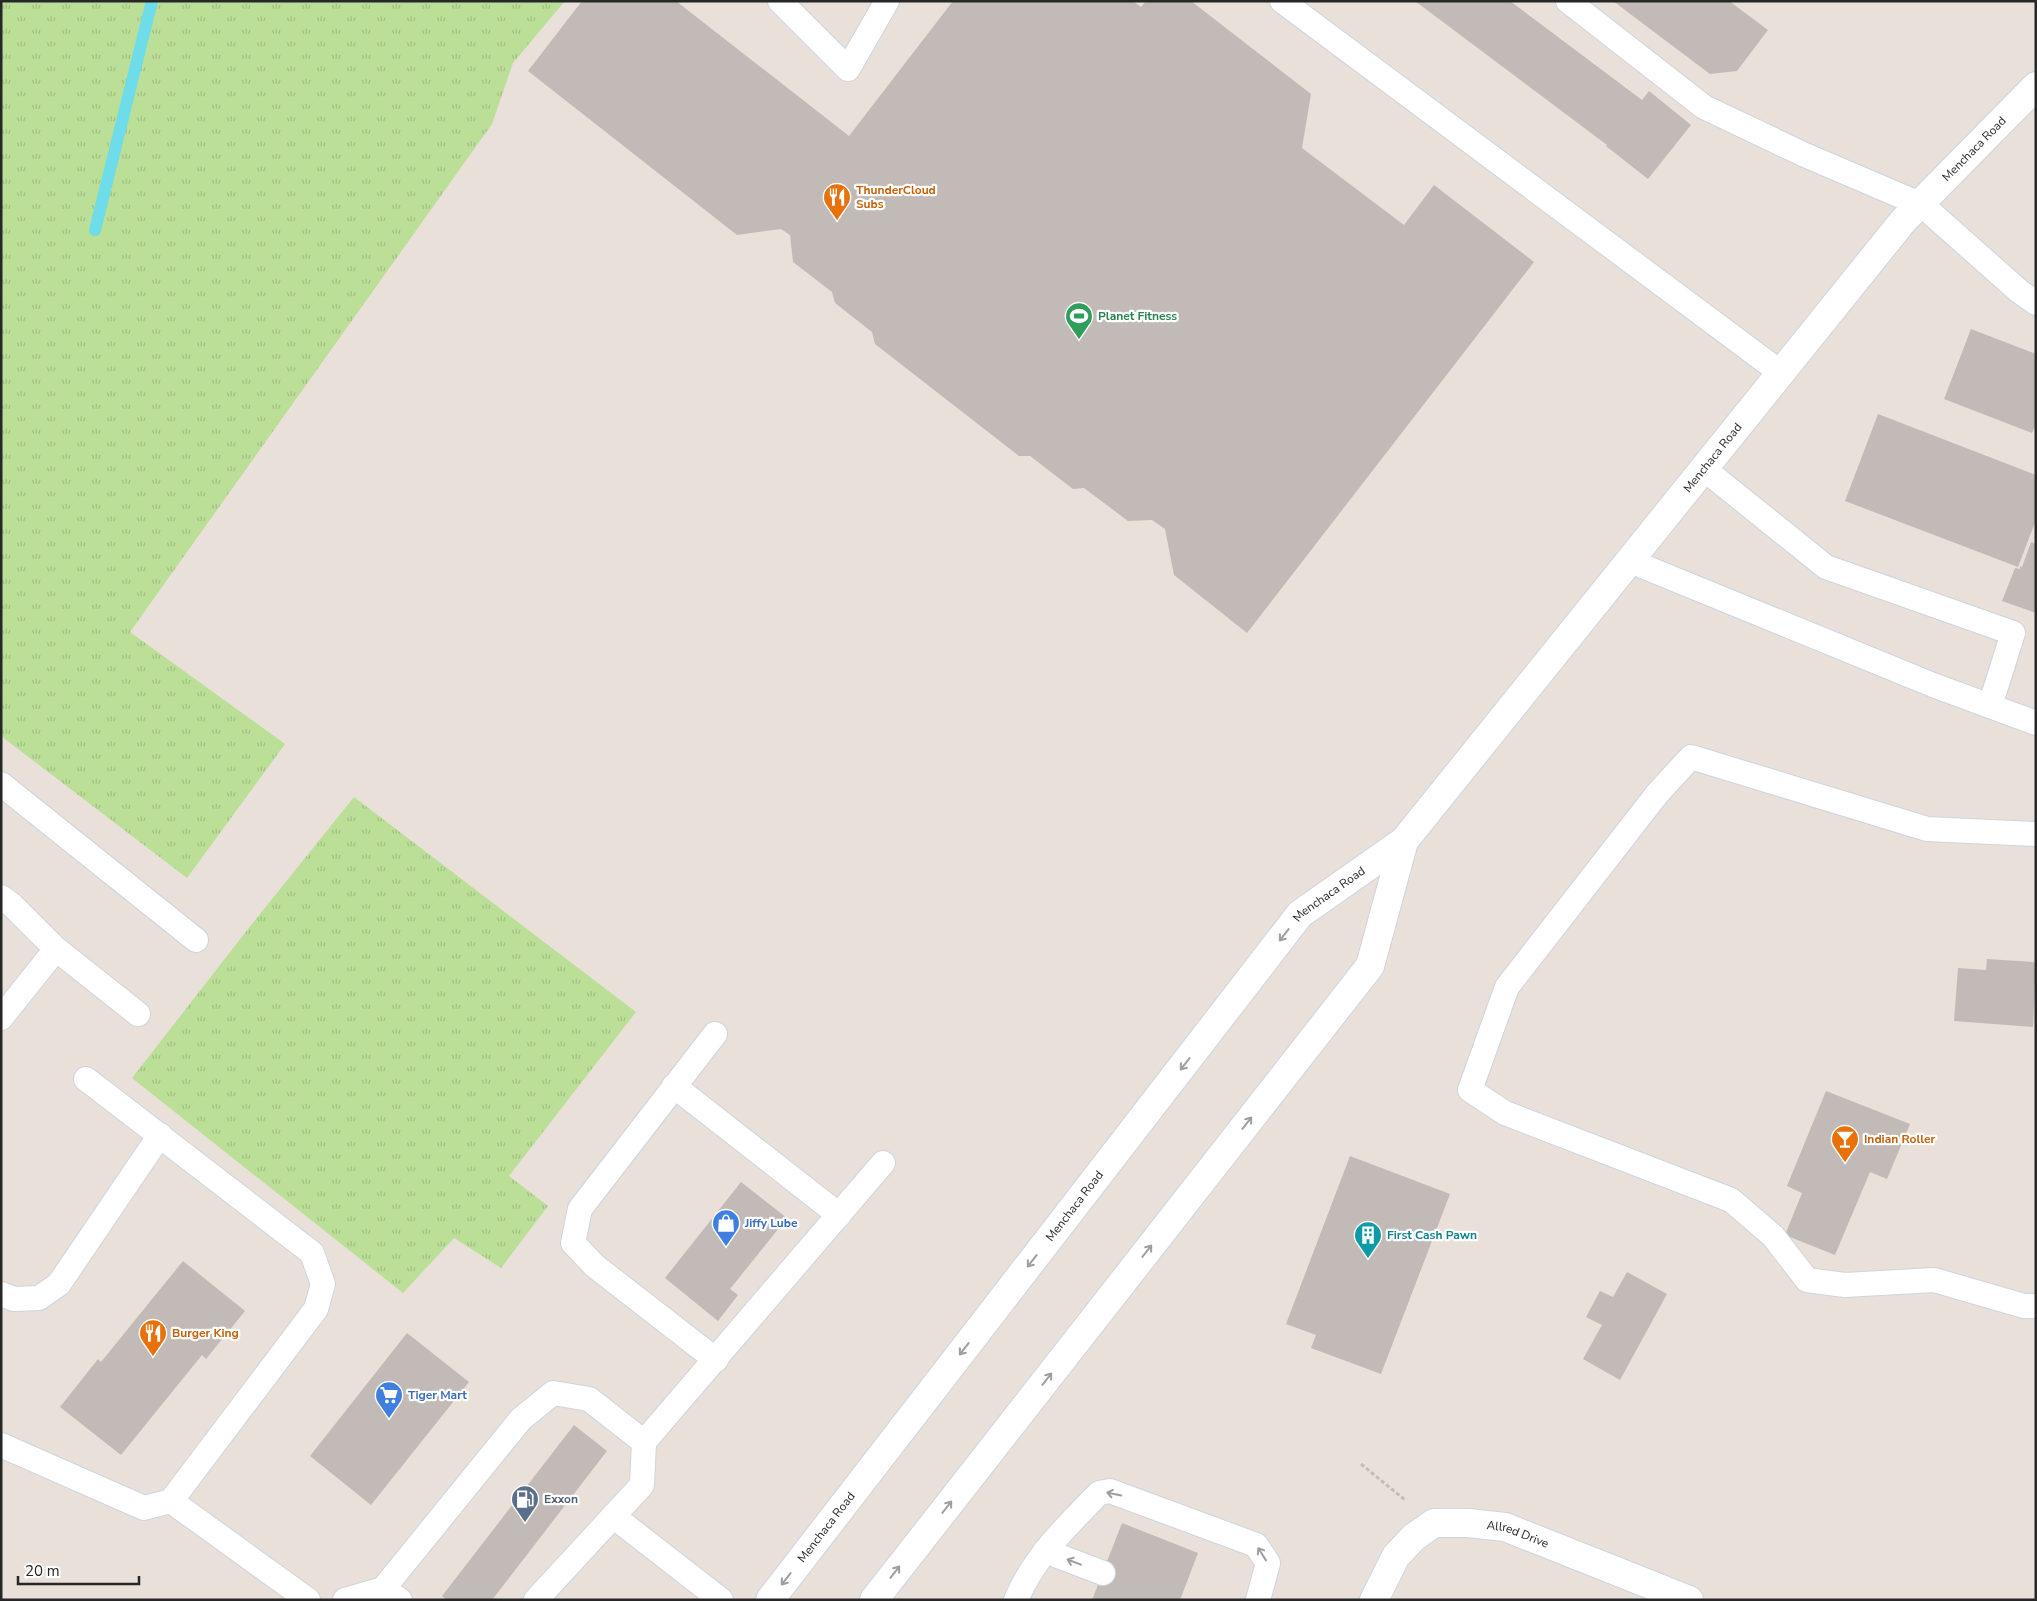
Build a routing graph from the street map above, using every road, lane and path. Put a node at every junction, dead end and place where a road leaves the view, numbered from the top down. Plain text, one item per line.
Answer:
1 (780, 1) edge
2 (887, 1) edge
3 (1282, 1) edge
4 (1568, 1) edge
5 (2036, 86) edge
6 (1922, 205) junction
7 (2036, 303) edge
8 (1781, 373) junction
9 (1704, 469) junction
10 (1630, 561) junction
11 (1990, 706) junction
12 (2036, 723) edge
13 (1, 784) edge
14 (2036, 834) edge
15 (1404, 840) junction
16 (1, 897) edge
17 (196, 940) dead end
18 (56, 949) junction
19 (138, 1014) dead end
20 (1, 1018) edge
21 (715, 1034) dead end
22 (86, 1079) dead end
23 (674, 1086) junction
24 (160, 1136) junction
25 (883, 1163) dead end
26 (839, 1215) junction
27 (1, 1294) edge
28 (2036, 1306) edge
29 (716, 1360) junction
30 (644, 1442) junction
31 (1, 1445) edge
32 (1361, 1464) dead end
33 (171, 1501) junction
34 (613, 1516) junction
35 (1434, 1523) junction
36 (1045, 1551) junction
37 (1102, 1573) dead end
38 (391, 1594) edge
39 (308, 1600) edge
40 (345, 1600) edge
41 (536, 1600) edge
42 (721, 1600) edge
43 (770, 1600) edge
44 (874, 1600) edge
45 (1016, 1600) edge
46 (1258, 1600) edge
47 (1374, 1600) edge
48 (1689, 1600) edge

1 - 2 lane
3 - 8 lane
4 - 6 lane
5 - 6 main road, Menchaca Road
6 - 7 lane
6 - 8 main road, Menchaca Road
8 - 9 main road, Menchaca Road
9 - 10 main road, Menchaca Road
9 - 11 lane
10 - 11 lane
10 - 15 main road, Menchaca Road
11 - 12 lane
13 - 17 lane
14 - 28 lane
15 -> 43 main road, Menchaca Road
44 -> 15 main road, Menchaca Road
16 - 18 lane
18 - 19 lane
18 - 20 lane
21 - 23 lane
22 - 24 lane
23 - 26 lane
23 - 29 lane
24 - 27 lane
24 - 33 lane
25 - 26 lane
26 - 29 lane
29 - 30 lane
30 - 34 lane
30 - 38 lane
31 - 33 lane
32 - 35 path
33 - 39 lane
34 - 41 lane
34 - 42 lane
35 - 47 main road
35 - 48 main road, Allred Drive
37 -> 36 lane
36 - 45 lane
46 -> 36 lane
38 - 40 lane

